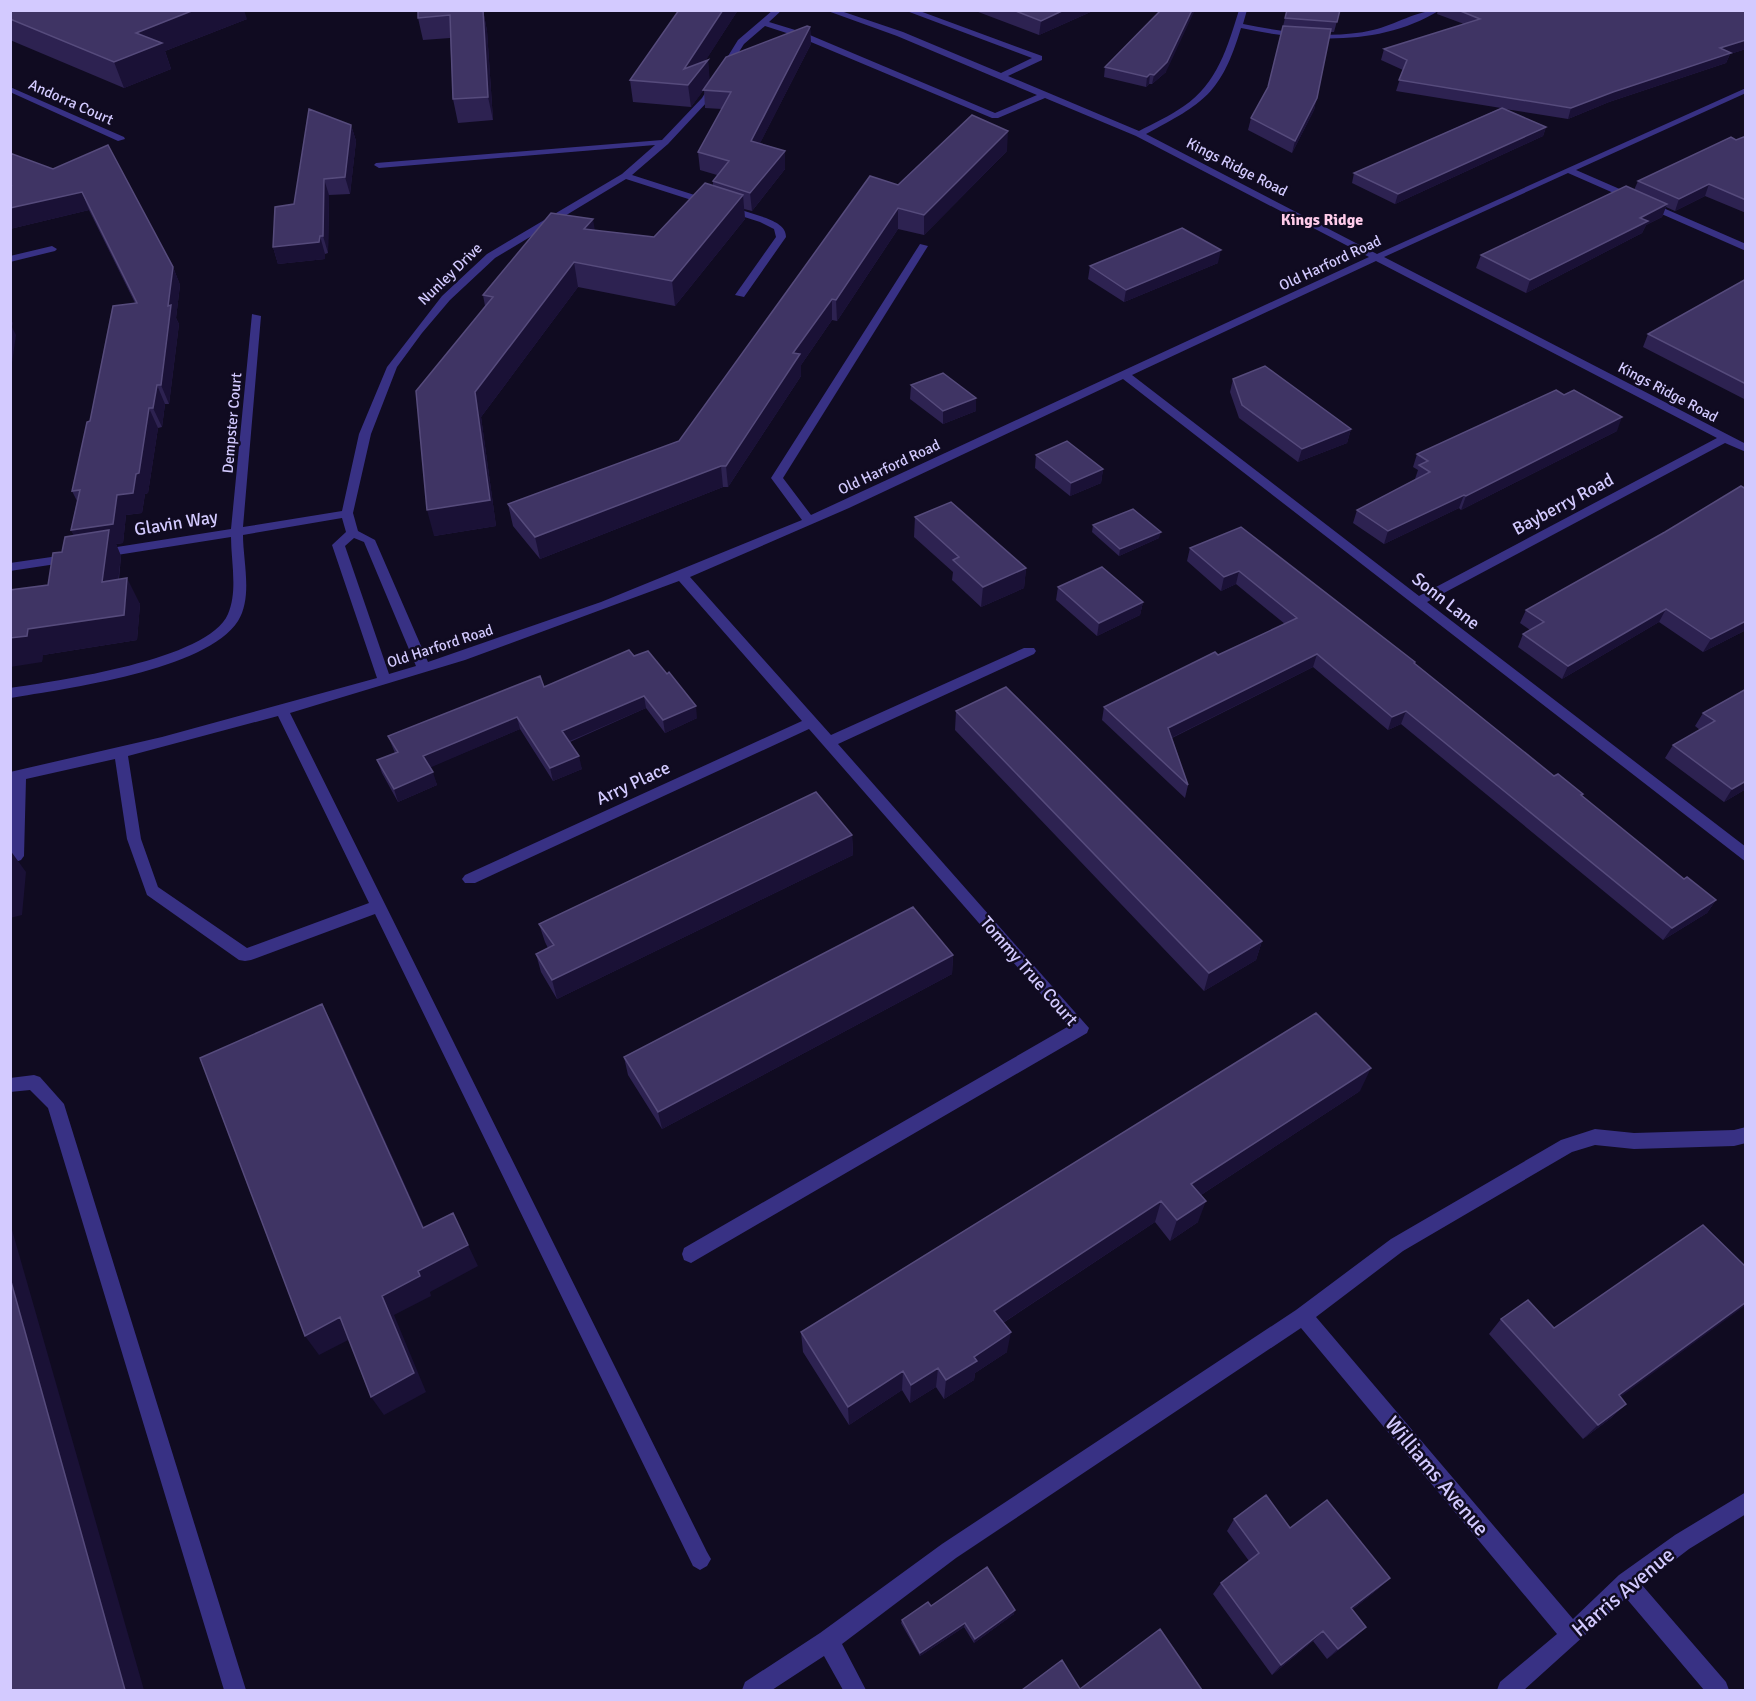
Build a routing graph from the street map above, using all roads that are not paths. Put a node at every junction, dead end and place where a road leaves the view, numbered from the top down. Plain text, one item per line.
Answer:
1 (778, 10) edge
2 (829, 10) edge
3 (908, 10) edge
4 (1243, 10) edge
5 (1436, 10) edge
6 (764, 23) junction
7 (1239, 25) junction
8 (1001, 76) junction
9 (10, 89) edge
10 (1746, 90) edge
11 (1046, 94) junction
12 (1138, 134) junction
13 (121, 139) dead end
14 (665, 142) junction
15 (379, 165) dead end
16 (1569, 170) junction
17 (626, 176) junction
18 (923, 246) edge
19 (1746, 248) edge
20 (52, 249) dead end
21 (1378, 257) junction
22 (10, 259) edge
23 (740, 295) dead end
24 (256, 316) dead end
25 (1124, 374) junction
26 (1726, 438) junction
27 (1746, 449) edge
28 (347, 513) junction
29 (809, 521) junction
30 (237, 532) junction
31 (352, 533) junction
32 (10, 567) edge
33 (682, 576) junction
34 (1417, 602) junction
35 (1029, 651) dead end
36 (424, 668) junction
37 (384, 680) junction
38 (10, 693) edge
39 (282, 710) junction
40 (812, 723) junction
41 (829, 742) junction
42 (121, 753) junction
43 (15, 776) edge
44 (1746, 856) edge
45 (10, 858) edge
46 (470, 879) dead end
47 (379, 906) junction
48 (10, 1085) edge
49 (1746, 1135) edge
50 (691, 1254) dead end
51 (1303, 1316) junction
52 (1746, 1502) edge
53 (700, 1559) dead end
54 (1627, 1583) junction
55 (1572, 1635) junction
56 (828, 1641) junction
57 (235, 1690) edge
58 (753, 1690) edge
59 (855, 1690) edge
60 (1508, 1690) edge
61 (1718, 1690) edge

1 - 6 street, Nunley Drive
2 - 8 street, Kings Ridge Road
3 - 8 street
4 - 7 street
5 - 7 street
6 - 11 street
6 - 14 street, Nunley Drive
7 - 12 street
8 - 11 street, Kings Ridge Road
9 - 13 street, Andorra Court
10 - 16 street, Old Harford Road
11 - 12 street, Kings Ridge Road
12 - 21 street, Kings Ridge Road
14 - 15 street
14 - 17 street, Nunley Drive
16 - 19 street
16 - 21 street, Old Harford Road
17 - 23 street
17 - 28 street, Nunley Drive
18 - 29 street
20 - 22 street
21 - 25 street, Old Harford Road
21 - 26 street, Kings Ridge Road
24 - 30 street, Dempster Court
25 - 29 street, Old Harford Road
25 - 34 street, Sonn Lane
26 - 27 street, Kings Ridge Road
26 - 34 street, Bayberry Road
28 - 30 street, Glavin Way
28 - 31 street, Nunley Drive
29 - 33 street, Old Harford Road
30 - 32 street, Glavin Way
30 - 38 street, Dempster Court
31 - 36 street
31 - 37 street
33 - 36 street, Old Harford Road
33 - 40 street, Tommy True Court
34 - 44 street, Sonn Lane
35 - 41 street
36 - 37 street, Old Harford Road
37 - 39 street, Old Harford Road
39 - 42 street, Old Harford Road
39 - 47 street
40 - 41 street, Tommy True Court
40 - 46 street, Arry Place
41 - 50 street, Tommy True Court
42 - 43 street, Old Harford Road
42 - 47 street
43 - 45 street
47 - 53 street
48 - 57 street
49 - 51 street
51 - 55 street, Williams Avenue
51 - 56 street
52 - 54 street, Harris Avenue
54 - 55 street, Harris Avenue
54 - 61 street
55 - 60 street, Harris Avenue
56 - 58 street
56 - 59 street

